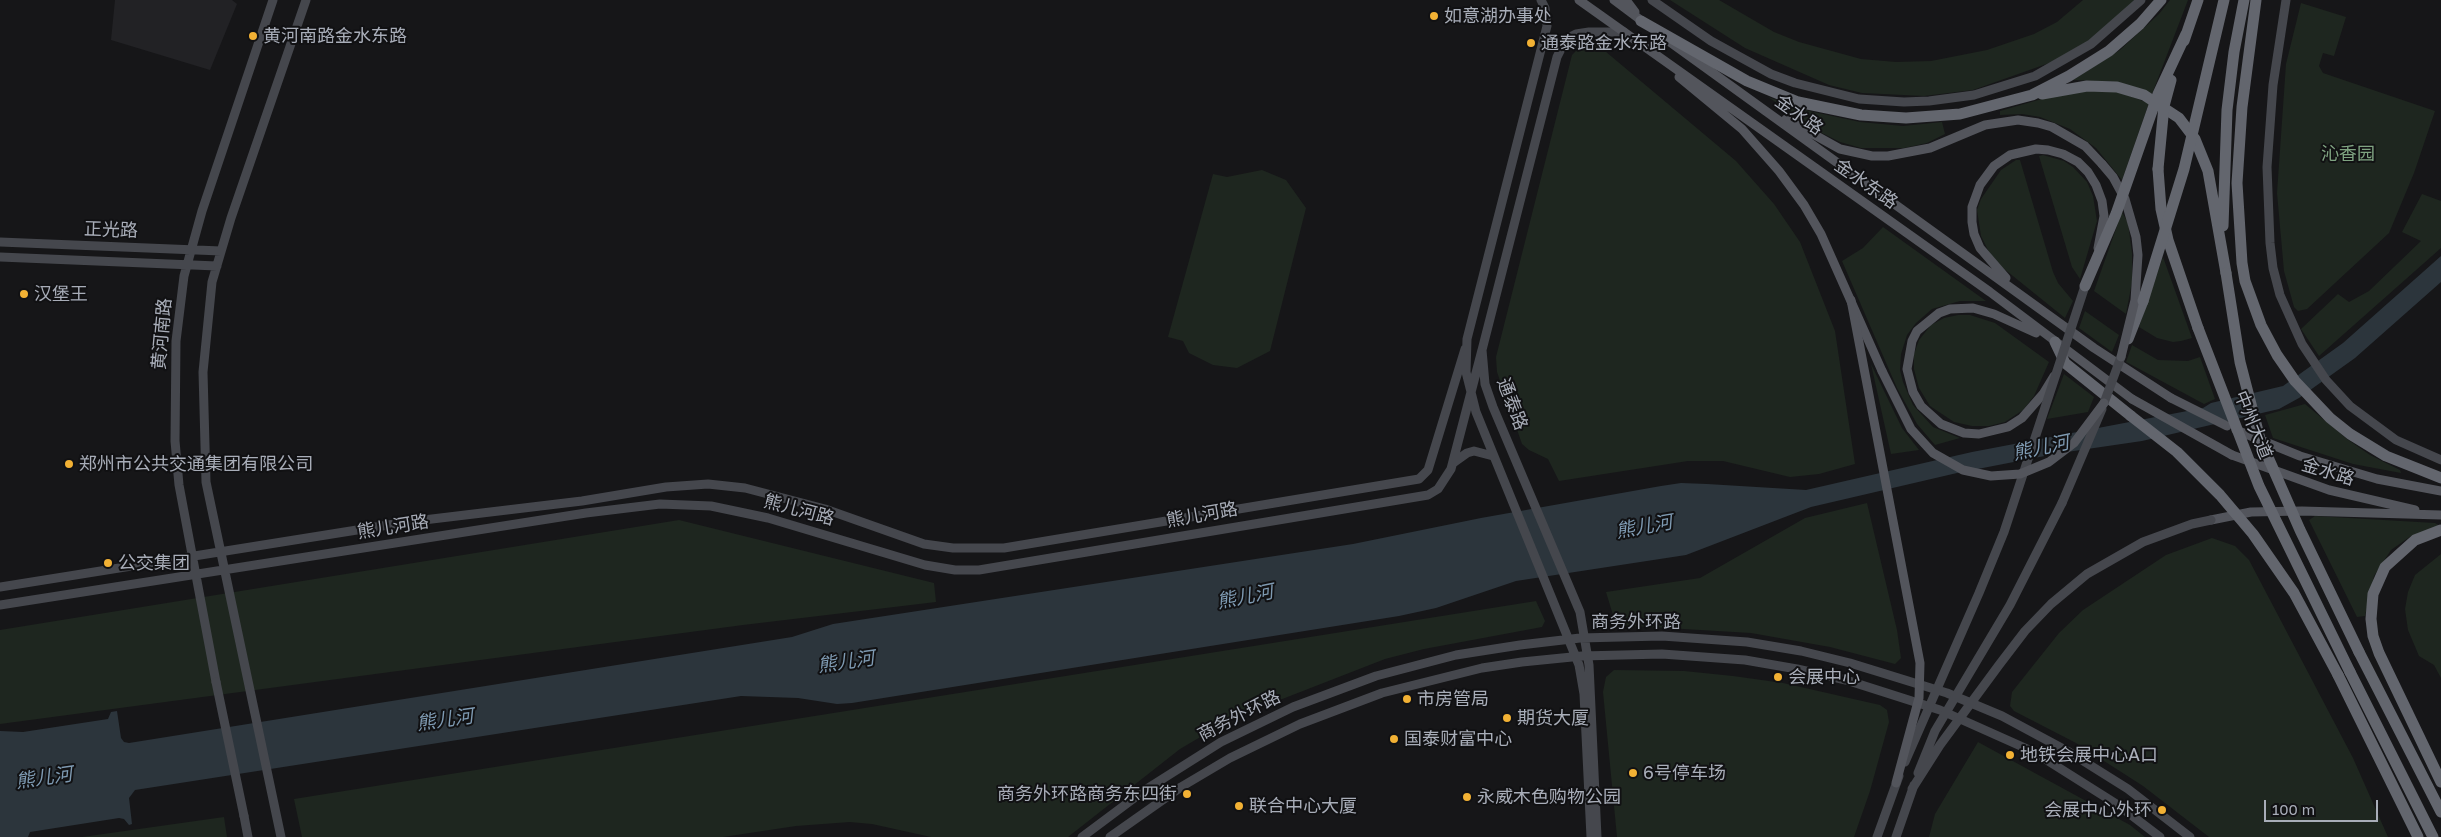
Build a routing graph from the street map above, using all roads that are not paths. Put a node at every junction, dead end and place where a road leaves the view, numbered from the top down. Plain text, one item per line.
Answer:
1 (273, 0) edge
2 (306, 0) edge
3 (1541, 0) edge
4 (1579, 0) edge
5 (1614, 0) edge
6 (1626, 0) edge
7 (1652, 0) edge
8 (2141, 0) edge
9 (2161, 0) edge
10 (2198, 0) edge
11 (2224, 0) edge
12 (2244, 0) edge
13 (2256, 0) edge
14 (2286, 0) edge
15 (1641, 21) junction
16 (1624, 32) junction
17 (2186, 34) junction
18 (2032, 95) junction
19 (1746, 97) junction
20 (1833, 159) joint
21 (0, 242) edge
22 (192, 250) junction
23 (221, 251) junction
24 (0, 257) edge
25 (187, 264) junction
26 (216, 266) junction
27 (2226, 273) junction
28 (2086, 286) junction
29 (1851, 300) junction
30 (2039, 307) junction
31 (2055, 342) junction
32 (1466, 349) junction
33 (1482, 350) junction
34 (2121, 357) junction
35 (2055, 374) junction
36 (1485, 384) junction
37 (1453, 387) junction
38 (1470, 394) junction
39 (2171, 398) joint
40 (2132, 399) joint
41 (2104, 403) junction
42 (1493, 456) junction
43 (2441, 460) edge
44 (1453, 463) junction
45 (2441, 478) edge
46 (2441, 491) edge
47 (2441, 514) edge
48 (2211, 520) joint
49 (2441, 530) edge
50 (220, 552) junction
51 (192, 556) junction
52 (224, 570) junction
53 (196, 574) junction
54 (0, 586) edge
55 (0, 605) edge
56 (1586, 638) junction
57 (1570, 639) junction
58 (1588, 656) junction
59 (1577, 657) junction
60 (2441, 782) edge
61 (1896, 783) junction
62 (1912, 789) junction
63 (2441, 812) edge
64 (248, 837) edge
65 (281, 837) edge
66 (1082, 837) edge
67 (1110, 837) edge
68 (1591, 837) edge
69 (1598, 837) edge
70 (1876, 837) edge
71 (1896, 837) edge
72 (2160, 837) edge
73 (2190, 837) edge
74 (2418, 837) edge
75 (2433, 837) edge

1 - 22 street, 黄河南路
2 - 23 street
3 - 32 street, 通泰路
4 - 16 main road, 金水东路
5 - 15 main road
6 - 15 main road
7 - 8 street
9 - 18 highway
10 - 17 highway, 中州大道, bridge
11 - 34 highway, bridge
12 - 27 highway, 中州大道
13 - 45 highway
14 - 43 street
15 - 18 highway
15 - 19 main road
16 - 29 main road
16 - 31 main road, 金水东路
16 - 33 street, 通泰路
17 - 28 highway, bridge
17 - 75 highway, 中州大道, bridge
18 - 27 highway
19 - 20 main road, 金水路
19 - 34 main road, bridge
20 - 30 main road, 金水东路
21 - 22 street, 正光路
22 - 23 street, 正光路
22 - 25 street, 黄河南路
23 - 26 street
24 - 25 street, 正光路
25 - 26 street, 正光路
25 - 51 street, 黄河南路
26 - 50 street
27 - 63 highway, 中州大道, bridge
28 - 30 main road, bridge
28 - 35 street, bridge
29 - 41 main road, bridge
29 - 61 main road, bridge
30 - 39 main road, 金水东路
31 - 35 main road, bridge
31 - 40 main road, 金水东路
31 - 74 highway, bridge
32 - 37 street, 熊儿河路
32 - 38 street, 通泰路
33 - 36 street, 通泰路
33 - 38 street, 熊儿河路
34 - 41 street, bridge
35 - 61 street, bridge
36 - 37 street
36 - 56 street, 通泰路
37 - 50 street, 熊儿河路
38 - 42 street, 通泰路
38 - 44 street, 熊儿河路
39 - 46 main road, 金水路, bridge
40 - 47 main road, 金水路, bridge
41 - 62 street, bridge
42 - 44 street
42 - 57 street, 通泰路
44 - 52 street, 熊儿河路
47 - 48 main road
48 - 62 street, bridge
49 - 60 highway
50 - 51 street, 熊儿河路
50 - 52 street
51 - 53 street, 黄河南路
51 - 54 street, 熊儿河路
52 - 53 street, 熊儿河路
52 - 65 street
53 - 55 street, 熊儿河路
53 - 64 street, 黄河南路, bridge
56 - 57 street, 商务外环路
56 - 58 street, 通泰路
56 - 73 street, 商务外环路
57 - 59 street, 通泰路
57 - 66 street, 商务外环路
58 - 59 street, 商务外环路
58 - 69 street, 通泰路
58 - 72 street, 商务外环路
59 - 67 street, 商务外环路
59 - 68 street, 通泰路
61 - 70 street, bridge
62 - 71 street, bridge

